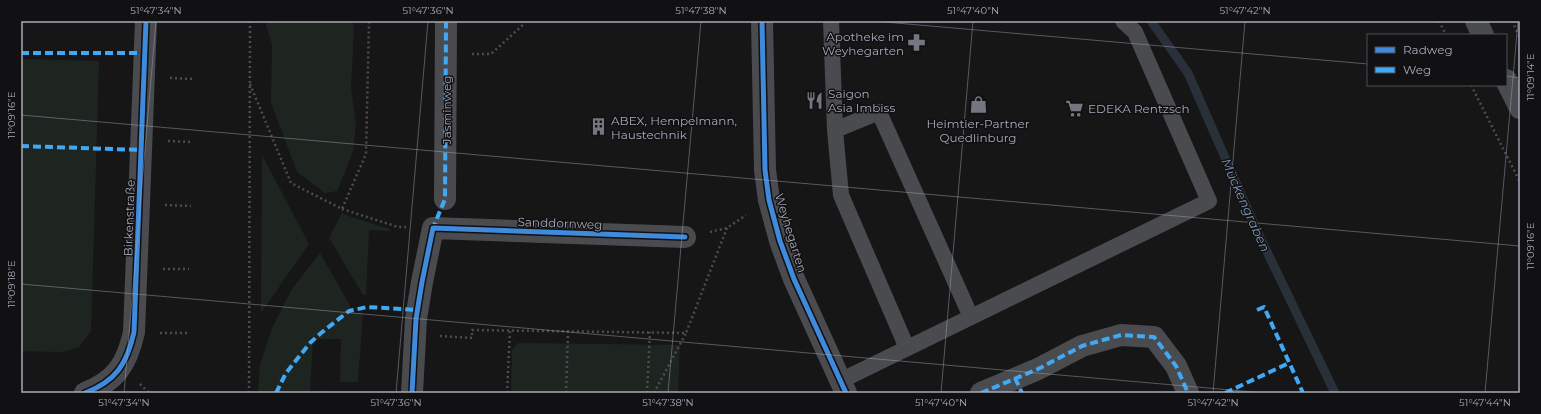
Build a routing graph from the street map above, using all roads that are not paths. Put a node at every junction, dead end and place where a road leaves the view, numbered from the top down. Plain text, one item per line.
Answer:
1 (146, 21) edge
2 (446, 21) edge
3 (762, 21) edge
4 (831, 21) edge
5 (1123, 21) edge
6 (1476, 21) edge
7 (1482, 34) edge
8 (1507, 82) edge
9 (1520, 108) edge
10 (835, 130) junction
11 (445, 199) dead end
12 (685, 237) road end
13 (970, 317) junction
14 (907, 348) junction
15 (843, 387) edge
16 (85, 393) edge
17 (412, 393) edge
18 (981, 393) edge
19 (1188, 393) edge

1 - 16 street, Birkenstraße
2 - 11 street, Jasminweg
3 - 15 street, Weyhegarten
4 - 10 lane
5 - 13 lane
6 - 7 street
8 - 9 street
10 - 13 lane
10 - 14 lane
12 - 17 street, Sanddornweg
13 - 14 lane
14 - 15 lane
18 - 19 street

